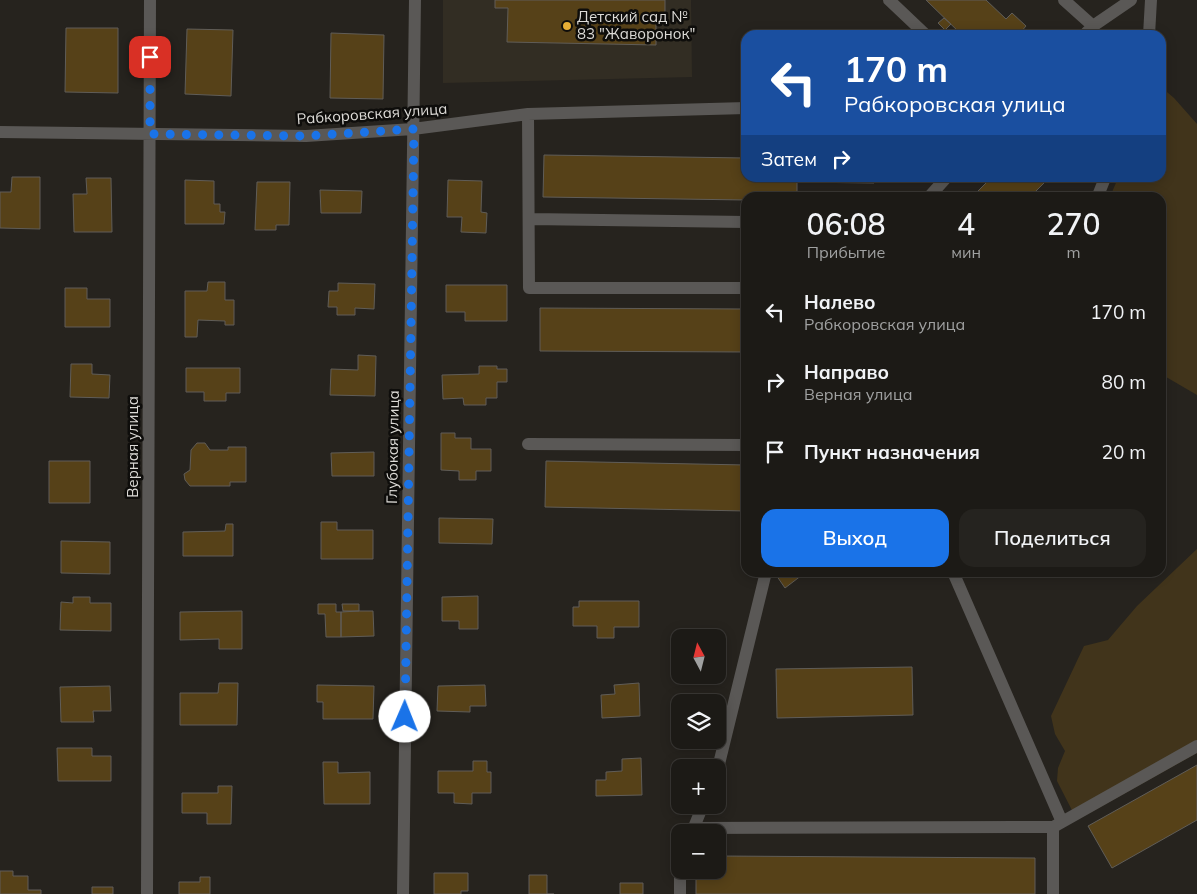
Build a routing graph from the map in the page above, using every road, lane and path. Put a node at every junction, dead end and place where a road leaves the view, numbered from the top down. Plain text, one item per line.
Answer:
1 (150, 0) edge
2 (415, 0) edge
3 (890, 0) edge
4 (1064, 0) edge
5 (1131, 0) edge
6 (1150, 0) edge
7 (1094, 26) junction
8 (921, 30) edge
9 (1090, 30) edge
10 (1149, 30) edge
11 (741, 108) edge
12 (528, 114) junction
13 (414, 129) junction
14 (0, 132) edge
15 (150, 134) junction
16 (942, 182) edge
17 (933, 192) edge
18 (530, 219) junction
19 (741, 222) edge
20 (741, 288) edge
21 (528, 444) dead end
22 (741, 445) edge
23 (765, 577) edge
24 (955, 577) edge
25 (1197, 746) edge
26 (720, 759) edge
27 (1057, 825) junction
28 (726, 830) edge
29 (680, 879) edge
30 (147, 894) edge
31 (402, 894) edge
32 (680, 894) edge
33 (1053, 894) edge

1 - 15 street, Верная улица
2 - 13 street, Глубокая улица
3 - 8 street
4 - 7 street
5 - 7 street
6 - 10 street
7 - 9 street
11 - 12 street, Рабкоровская улица
12 - 13 street, Рабкоровская улица
12 - 18 street
13 - 15 street, Рабкоровская улица
13 - 31 street, Глубокая улица
14 - 15 street, Рабкоровская улица
15 - 30 street, Верная улица
16 - 17 street
18 - 19 street
18 - 20 street
21 - 22 street
23 - 26 street
24 - 27 street
25 - 27 street
27 - 28 street
27 - 33 street
29 - 32 street

